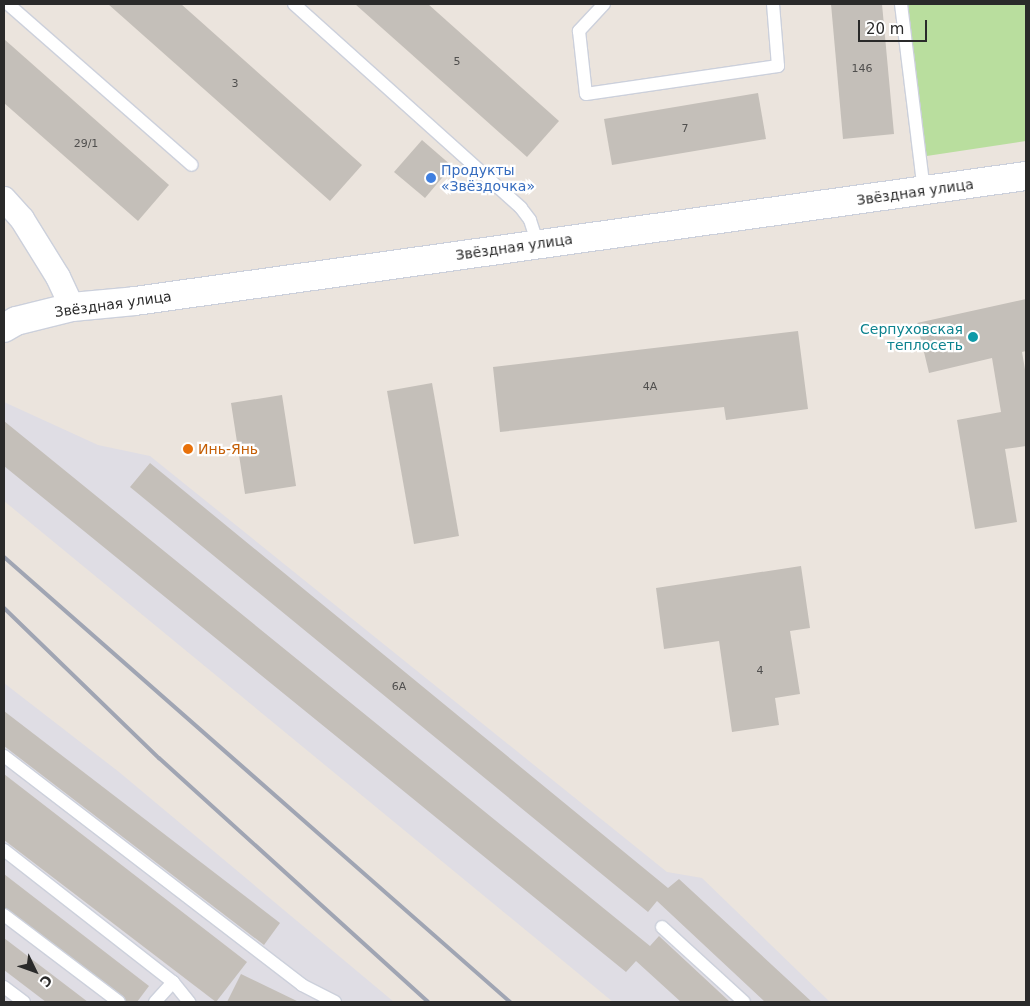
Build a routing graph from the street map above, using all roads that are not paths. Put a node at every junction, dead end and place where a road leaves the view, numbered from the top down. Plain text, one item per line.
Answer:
1 (8, 4) edge
2 (294, 4) edge
3 (604, 4) edge
4 (773, 4) edge
5 (901, 4) edge
6 (192, 165) dead end
7 (1026, 176) edge
8 (924, 191) junction
9 (4, 199) edge
10 (538, 244) junction
11 (72, 307) junction
12 (4, 328) edge
13 (4, 756) edge
14 (4, 850) edge
15 (4, 915) edge
16 (662, 927) dead end
17 (174, 982) junction
18 (4, 987) edge
19 (24, 1002) edge
20 (119, 1002) edge
21 (155, 1002) edge
22 (190, 1002) edge
23 (335, 1002) edge
24 (744, 1002) edge

1 - 6 lane
2 - 10 lane
3 - 4 lane
5 - 8 lane
7 - 8 main road, Звёздная улица
8 - 10 main road, Звёздная улица
9 - 11 street
10 - 11 main road, Звёздная улица
11 - 12 main road, Звёздная улица
13 - 23 lane
14 - 17 lane
15 - 20 lane
16 - 24 lane
17 - 21 lane
17 - 22 lane
18 - 19 lane

